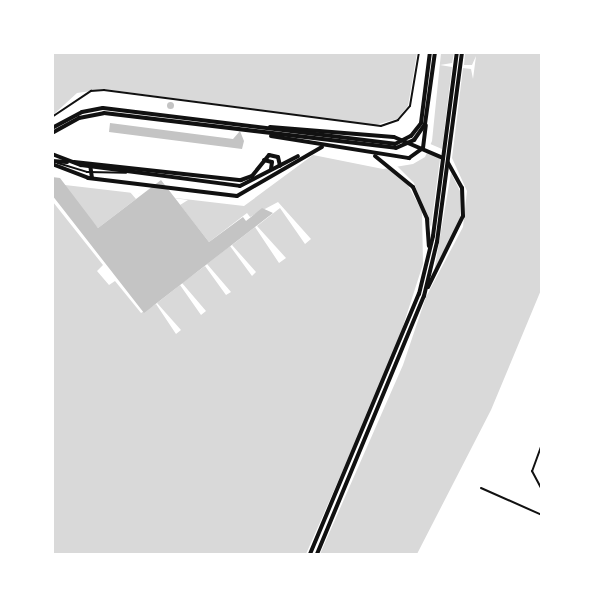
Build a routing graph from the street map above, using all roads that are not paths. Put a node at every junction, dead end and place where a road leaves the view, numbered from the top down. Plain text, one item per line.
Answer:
1 (433, 52) edge
2 (457, 52) edge
3 (462, 52) edge
4 (426, 118) junction
5 (52, 128) edge
6 (251, 129) junction
7 (52, 133) edge
8 (322, 147) junction
9 (368, 153) junction
10 (52, 154) edge
11 (304, 154) junction
12 (96, 161) junction
13 (263, 161) junction
14 (52, 162) edge
15 (281, 164) junction
16 (271, 169) junction
17 (129, 171) junction
18 (276, 174) junction
19 (93, 178) junction
20 (426, 265) junction
21 (424, 296) junction
22 (542, 444) edge
23 (480, 488) dead end
24 (542, 490) edge
25 (542, 515) edge
26 (310, 555) edge
27 (317, 555) edge

1 - 4 main road
1 - 6 main road
2 - 20 main road
3 - 21 main road
4 - 6 main road
4 - 9 main road
5 - 6 main road
6 - 7 main road
6 - 8 main road
6 - 21 main road
8 - 9 main road
8 - 11 main road
9 - 20 main road
10 - 17 main road
11 - 15 main road
11 - 18 main road
12 - 13 main road
12 - 14 main road
12 - 19 main road
13 - 15 main road
13 - 16 main road
14 - 17 lane
14 - 19 main road
15 - 16 main road
15 - 18 main road
16 - 17 main road
18 - 19 main road
20 - 26 main road
21 - 27 main road
22 - 24 street
23 - 25 street

